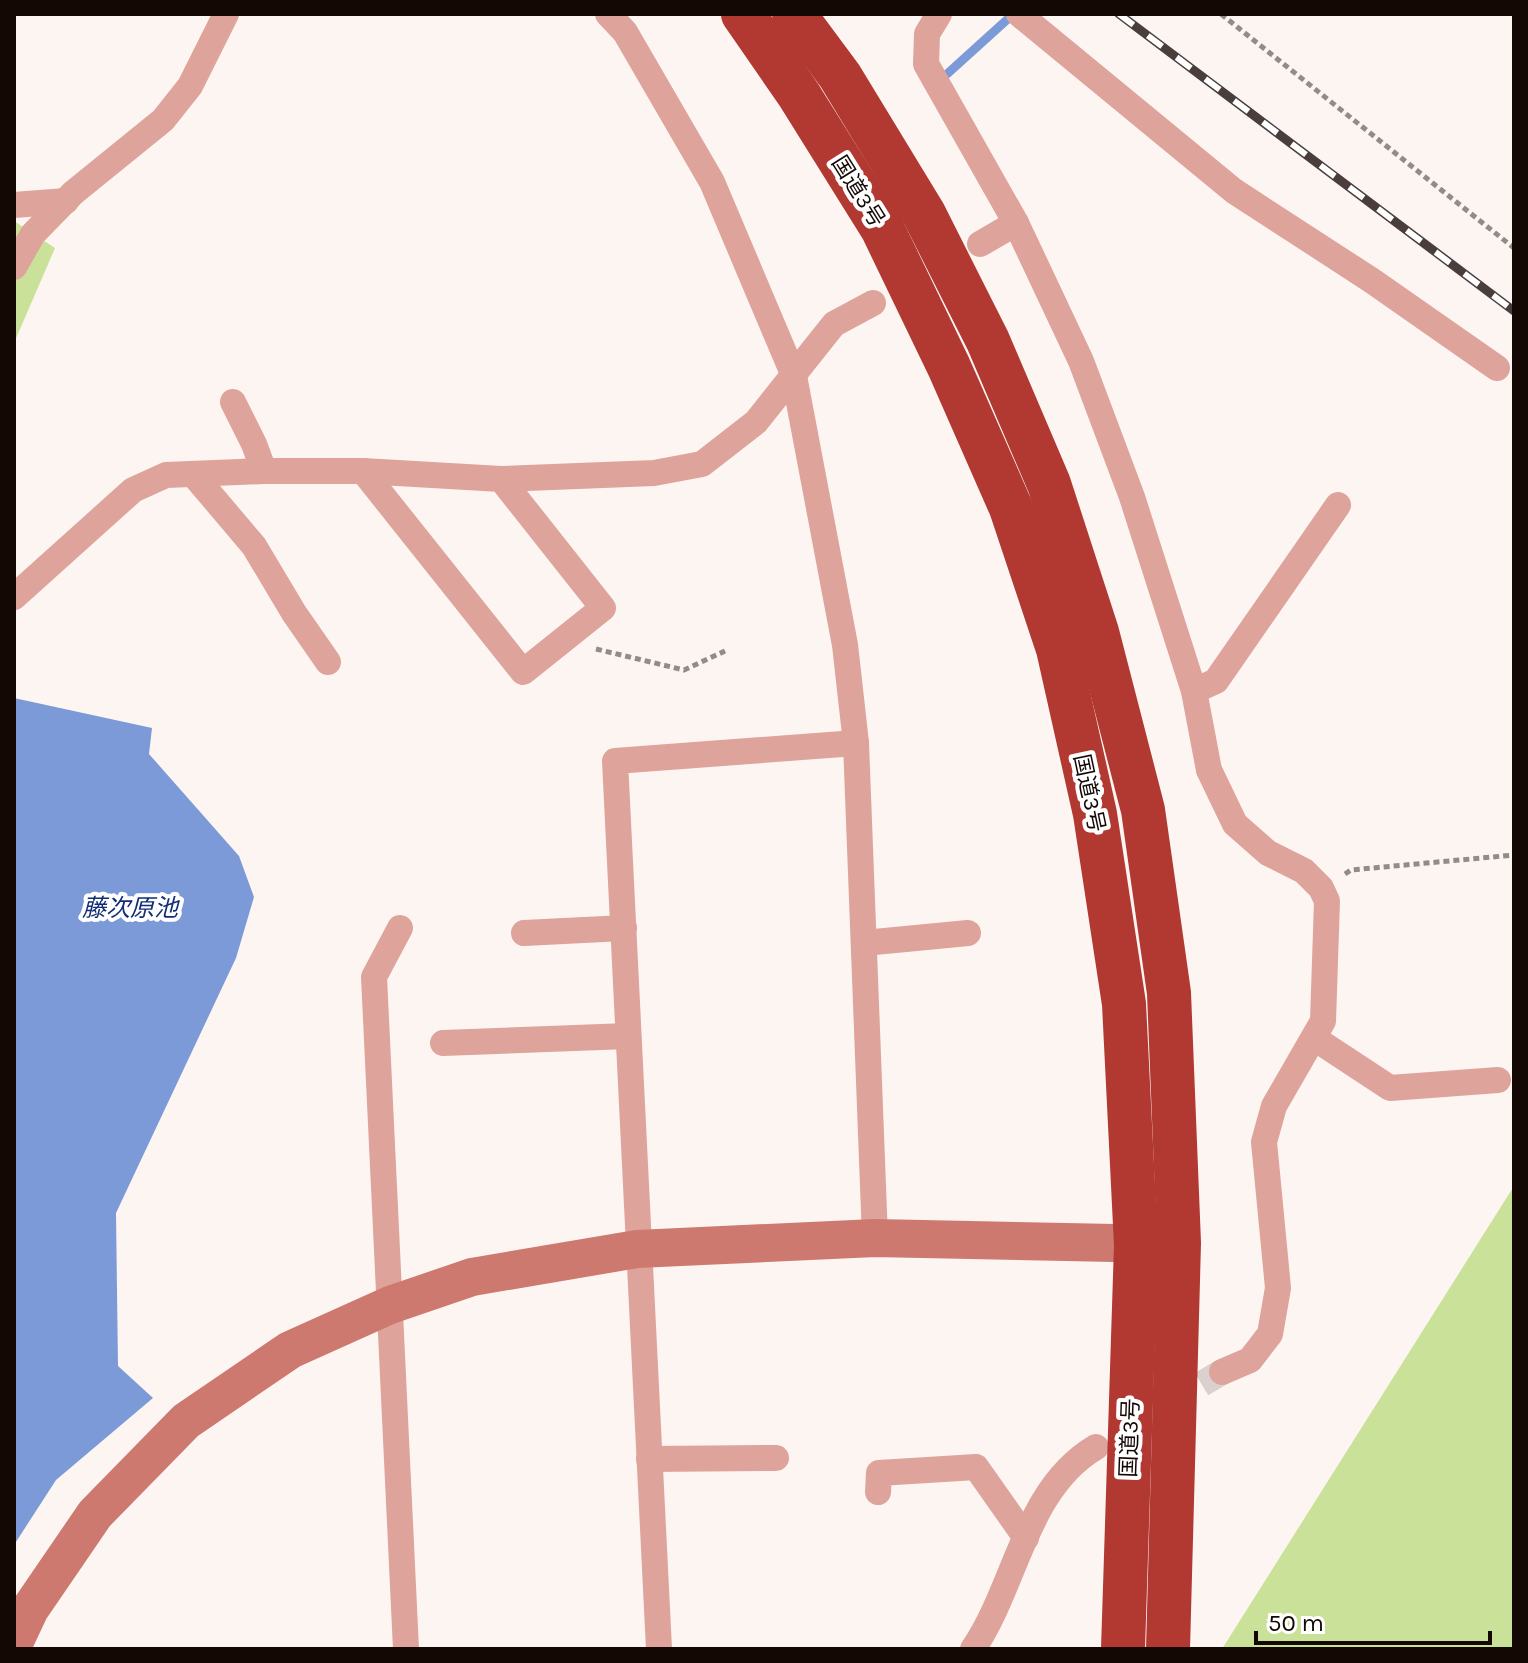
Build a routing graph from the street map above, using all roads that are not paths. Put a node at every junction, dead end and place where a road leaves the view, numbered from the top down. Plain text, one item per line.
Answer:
1 (226, 14) edge
2 (608, 14) edge
3 (743, 14) edge
4 (794, 14) edge
5 (939, 14) edge
6 (1019, 14) edge
7 (66, 201) junction
8 (14, 205) edge
9 (1016, 223) junction
10 (980, 244) dead end
11 (14, 267) edge
12 (873, 303) dead end
13 (1497, 368) dead end
14 (794, 376) junction
15 (233, 402) dead end
16 (264, 471) junction
17 (363, 471) junction
18 (193, 474) junction
19 (501, 479) junction
20 (1338, 505) dead end
21 (14, 597) edge
22 (328, 662) dead end
23 (1194, 691) junction
24 (856, 743) junction
25 (400, 928) dead end
26 (624, 928) junction
27 (524, 933) dead end
28 (968, 933) dead end
29 (864, 943) junction
30 (628, 1036) junction
31 (1314, 1038) junction
32 (443, 1043) dead end
33 (1498, 1080) dead end
34 (875, 1238) junction
35 (1179, 1243) junction
36 (1136, 1245) junction
37 (637, 1249) junction
38 (390, 1305) junction
39 (1222, 1372) tunnel mouth
40 (1096, 1447) dead end
41 (776, 1458) dead end
42 (649, 1459) junction
43 (878, 1492) dead end
44 (1026, 1538) junction
45 (14, 1643) edge
46 (406, 1649) edge
47 (659, 1649) edge
48 (973, 1649) edge
49 (1123, 1649) edge
50 (1168, 1649) edge

1 - 7 street
2 - 14 street
3 - 36 highway, 国道3号
4 - 35 highway, 国道3号
5 - 9 street
6 - 13 street
7 - 8 street
7 - 11 street
9 - 10 street
9 - 23 street
12 - 14 street
14 - 19 street
14 - 24 street
15 - 16 street
16 - 17 street
16 - 18 street
17 - 19 street
17 - 19 street
18 - 21 street
18 - 22 street
20 - 23 street
23 - 31 street
24 - 26 street
24 - 29 street
25 - 38 street
26 - 27 street
26 - 30 street
28 - 29 street
29 - 34 street
30 - 32 street
30 - 37 street
31 - 33 street
31 - 39 street
34 - 36 street
34 - 37 street
35 - 36 street
35 - 50 highway, 国道3号
36 - 49 highway, 国道3号
37 - 38 street
37 - 42 street
38 - 45 street
38 - 46 street
40 - 44 street
41 - 42 street
42 - 47 street
43 - 44 street
44 - 48 street

